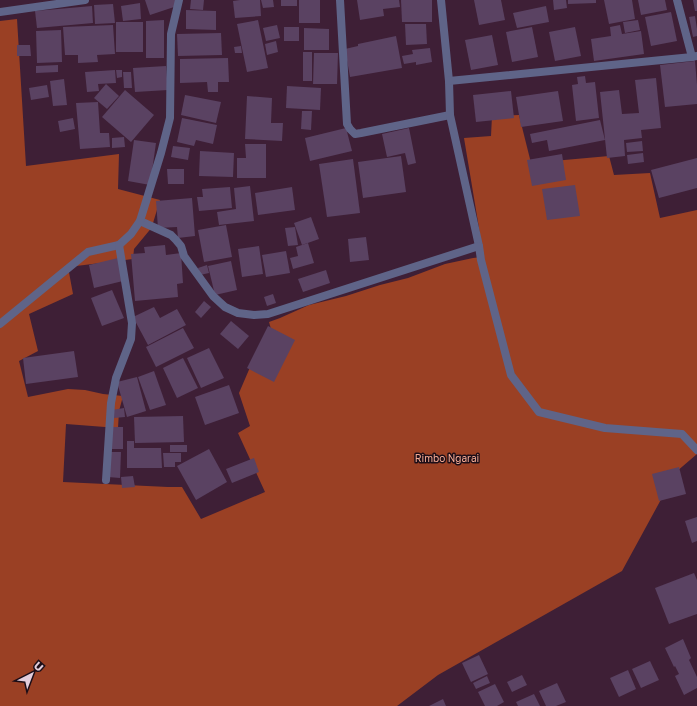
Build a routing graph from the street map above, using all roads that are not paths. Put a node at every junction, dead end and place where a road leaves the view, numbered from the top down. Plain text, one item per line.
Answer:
1 (85, 0) edge
2 (179, 0) edge
3 (340, 0) edge
4 (441, 0) edge
5 (677, 0) edge
6 (0, 12) edge
7 (695, 56) edge
8 (448, 81) junction
9 (450, 115) junction
10 (140, 221) junction
11 (119, 245) junction
12 (479, 246) junction
13 (0, 324) edge
14 (697, 450) edge
15 (106, 480) dead end

1 - 6 street
2 - 10 street
3 - 9 street
4 - 8 street
5 - 7 street
7 - 8 street
8 - 9 street
9 - 12 street
10 - 11 street
10 - 12 street
11 - 13 street
11 - 15 street
12 - 14 street

